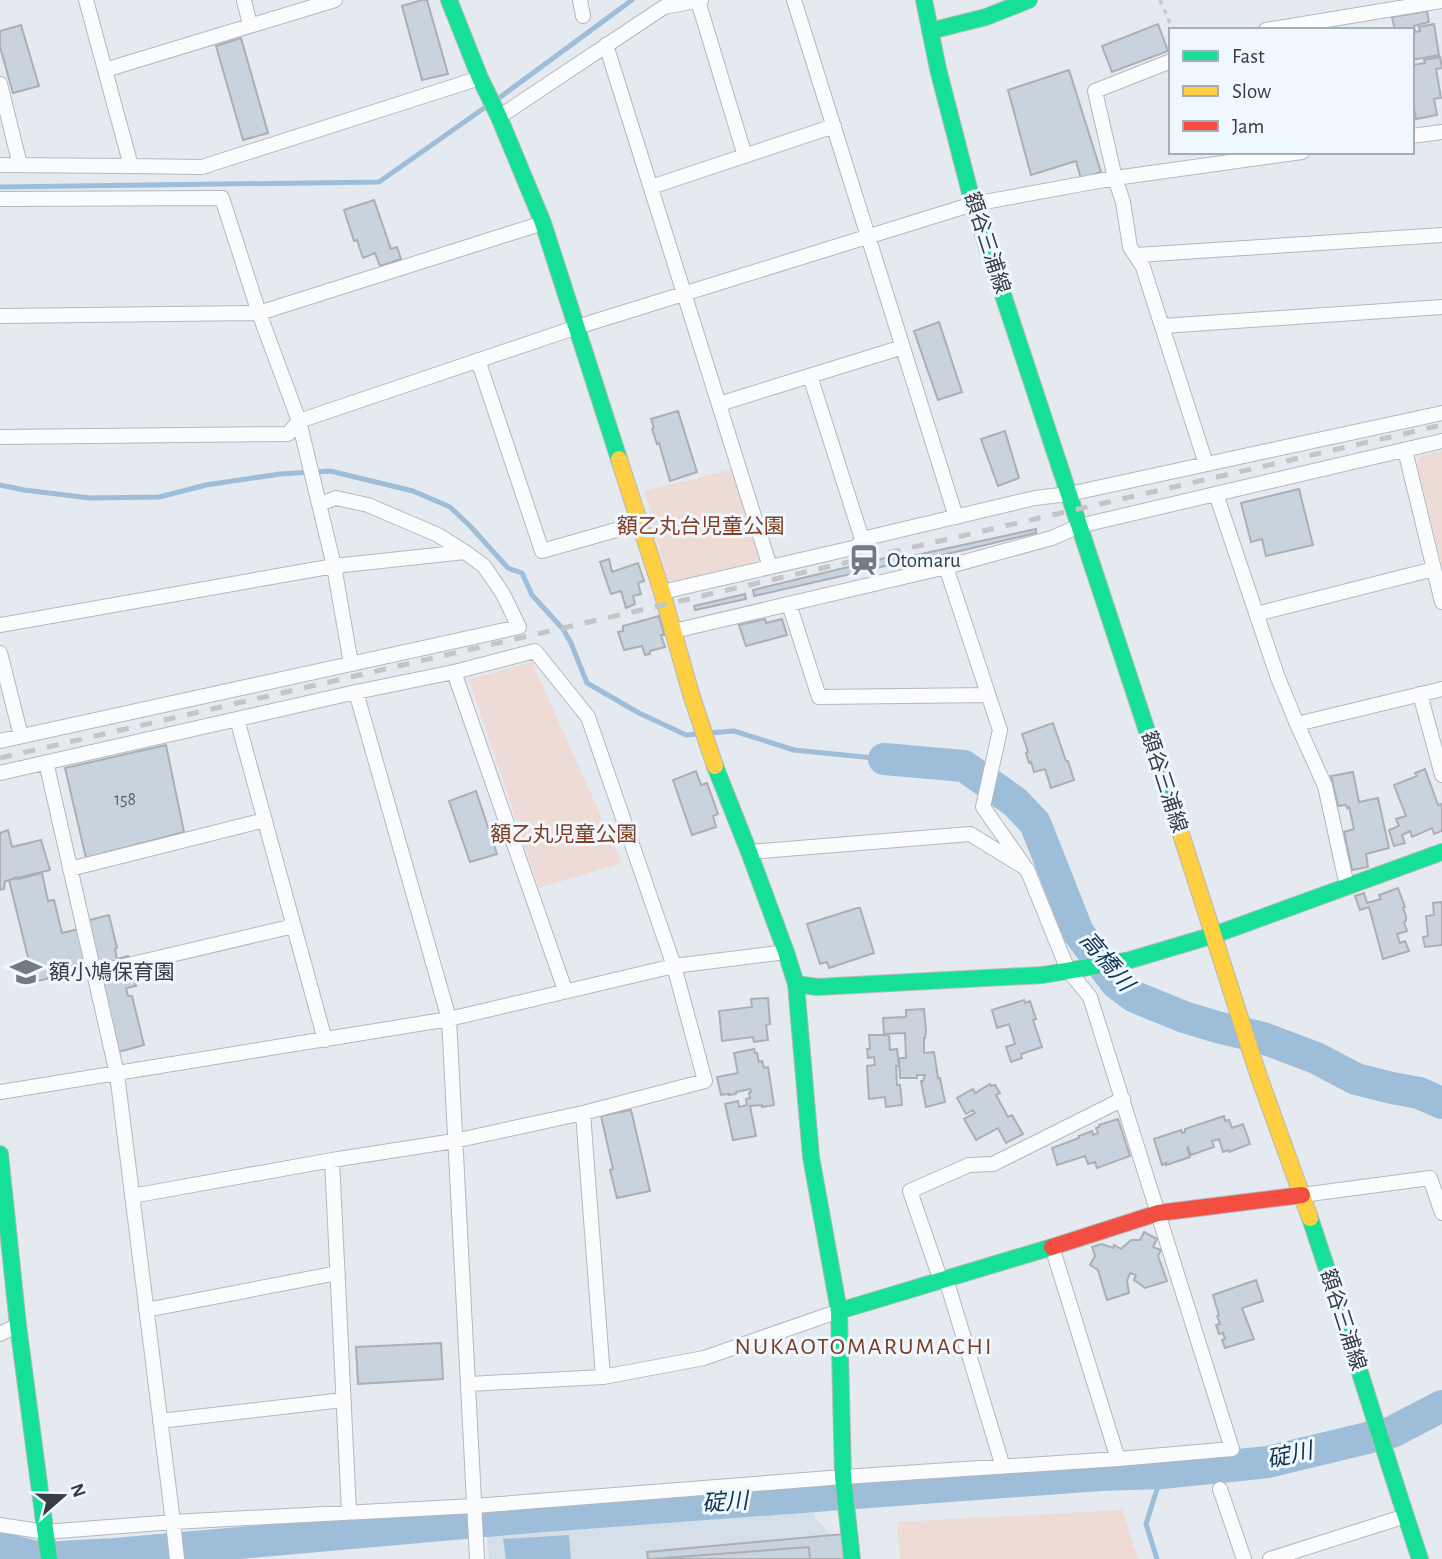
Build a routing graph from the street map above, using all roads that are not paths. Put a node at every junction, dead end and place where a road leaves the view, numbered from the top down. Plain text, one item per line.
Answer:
1 (86, 0) edge
2 (244, 0) edge
3 (335, 0) edge
4 (449, 0) edge
5 (580, 0) edge
6 (700, 0) edge
7 (794, 0) edge
8 (924, 0) edge
9 (1029, 0) edge
10 (1442, 1) edge
11 (583, 16) dead end
12 (1342, 24) edge
13 (250, 25) junction
14 (1291, 28) edge
15 (930, 31) junction
16 (606, 46) junction
17 (1169, 62) edge
18 (105, 70) junction
19 (480, 78) junction
20 (0, 84) edge
21 (494, 107) junction
22 (834, 126) junction
23 (1442, 132) edge
24 (1414, 136) edge
25 (1259, 155) edge
26 (745, 156) junction
27 (0, 165) edge
28 (20, 165) junction
29 (131, 166) junction
30 (1115, 178) junction
31 (651, 187) junction
32 (0, 199) edge
33 (973, 204) junction
34 (542, 223) junction
35 (868, 235) junction
36 (1442, 235) edge
37 (1137, 256) junction
38 (685, 294) junction
39 (1442, 307) edge
40 (259, 313) junction
41 (0, 316) edge
42 (1163, 326) junction
43 (577, 327) junction
44 (903, 347) junction
45 (478, 360) junction
46 (810, 376) junction
47 (719, 404) junction
48 (1442, 413) edge
49 (299, 421) junction
50 (0, 437) edge
51 (1442, 442) edge
52 (1405, 450) junction
53 (1206, 464) junction
54 (1069, 494) junction
55 (1216, 494) junction
56 (318, 500) junction
57 (956, 517) junction
58 (641, 523) junction
59 (1079, 526) junction
60 (862, 539) junction
61 (465, 552) junction
62 (334, 566) junction
63 (770, 567) junction
64 (946, 567) junction
65 (1434, 569) junction
66 (662, 592) junction
67 (1442, 602) edge
68 (789, 604) junction
69 (1256, 614) junction
70 (0, 625) edge
71 (674, 631) junction
72 (0, 653) edge
73 (351, 664) junction
74 (454, 672) junction
75 (1442, 689) edge
76 (356, 692) junction
77 (1420, 694) junction
78 (988, 695) junction
79 (237, 719) junction
80 (1297, 724) junction
81 (21, 736) junction
82 (0, 741) edge
83 (46, 762) junction
84 (0, 773) edge
85 (1442, 775) edge
86 (265, 820) junction
87 (749, 852) junction
88 (1442, 852) edge
89 (70, 869) junction
90 (1027, 869) junction
91 (1347, 887) junction
92 (294, 926) junction
93 (1214, 935) junction
94 (786, 952) junction
95 (674, 966) junction
96 (1076, 969) junction
97 (94, 973) junction
98 (796, 984) junction
99 (565, 990) junction
100 (449, 1019) junction
101 (324, 1040) junction
102 (117, 1074) junction
103 (0, 1092) edge
104 (1123, 1099) junction
105 (583, 1113) junction
106 (454, 1141) junction
107 (0, 1154) edge
108 (332, 1160) junction
109 (1436, 1176) edge
110 (1302, 1195) junction
111 (132, 1196) junction
112 (1158, 1213) junction
113 (1442, 1213) edge
114 (1052, 1247) junction
115 (338, 1273) junction
116 (944, 1280) junction
117 (146, 1310) junction
118 (839, 1311) junction
119 (19, 1325) junction
120 (0, 1334) edge
121 (603, 1377) junction
122 (469, 1384) junction
123 (343, 1400) junction
124 (160, 1422) junction
125 (1118, 1460) junction
126 (1003, 1467) junction
127 (844, 1489) junction
128 (1220, 1489) dead end
129 (474, 1511) junction
130 (349, 1512) junction
131 (1406, 1516) junction
132 (0, 1525) edge
133 (174, 1529) junction
134 (47, 1546) edge
135 (176, 1556) edge
136 (477, 1559) edge
137 (852, 1559) edge
138 (1244, 1559) edge
139 (1270, 1559) edge
140 (1420, 1559) edge

1 - 18 street
2 - 13 street
3 - 13 street
4 - 19 street
5 - 11 street
6 - 16 street
6 - 26 street
7 - 22 street
8 - 15 street, 額谷三浦線
9 - 15 street
10 - 12 street
12 - 14 street
13 - 18 street
15 - 33 street, 額谷三浦線
16 - 21 street
16 - 31 street
17 - 30 street
18 - 29 street
19 - 21 street
19 - 29 street
20 - 28 street
21 - 34 street
22 - 26 street
22 - 35 street
23 - 24 street
25 - 30 street
26 - 31 street
27 - 28 street
28 - 29 street
30 - 33 street
30 - 37 street
31 - 38 street
32 - 40 street
33 - 35 street
33 - 54 street, 額谷三浦線
34 - 40 street
34 - 43 street
35 - 38 street
35 - 44 street
36 - 37 street
37 - 42 street
38 - 43 street
38 - 47 street
39 - 42 street
40 - 41 street
40 - 49 street
42 - 53 street
43 - 45 street
43 - 58 street
44 - 46 street
44 - 57 street
45 - 49 street
45 - 58 street
46 - 47 street
46 - 60 street
47 - 63 street
48 - 53 street
49 - 50 street
49 - 56 street
51 - 52 street
52 - 55 street
52 - 65 street
53 - 54 street
54 - 57 street
54 - 59 street, 額谷三浦線
55 - 59 street
55 - 69 street
56 - 61 street
56 - 62 street
57 - 60 street
58 - 66 street
59 - 64 street
59 - 93 street, 額谷三浦線
60 - 63 street
61 - 62 street
61 - 73 street
62 - 70 street
62 - 73 street
63 - 66 street
64 - 68 street
64 - 78 street
65 - 67 street
65 - 69 street
66 - 71 street
68 - 71 street
68 - 78 street
69 - 80 street
71 - 87 street
72 - 81 street
73 - 81 street
74 - 76 street
74 - 95 street
74 - 99 street
75 - 77 street
76 - 79 street
76 - 100 street
77 - 80 street
77 - 85 street
78 - 90 street
79 - 83 street
79 - 86 street
80 - 91 street
81 - 82 street
83 - 84 street
83 - 89 street
86 - 89 street
86 - 92 street
87 - 90 street
87 - 94 street
88 - 91 street
89 - 97 street
90 - 96 street
91 - 93 street
92 - 97 street
92 - 101 street
93 - 96 street
93 - 110 street, 額谷三浦線
94 - 95 street
94 - 98 street
95 - 99 street
95 - 105 street
96 - 98 street
96 - 104 street
97 - 102 street
98 - 118 street
99 - 100 street
100 - 101 street
100 - 106 street
101 - 102 street
102 - 103 street
102 - 111 street
104 - 112 street
104 - 116 street
105 - 106 street
105 - 121 street
106 - 108 street
106 - 122 street
107 - 119 street
108 - 111 street
108 - 115 street
109 - 110 street
109 - 113 street
110 - 112 street
110 - 131 street, 額谷三浦線
111 - 117 street
112 - 114 street
112 - 125 street
114 - 116 street
114 - 125 street
115 - 117 street
115 - 123 street
116 - 118 street
116 - 126 street
117 - 124 street
118 - 121 street
118 - 127 street
119 - 120 street
119 - 134 street
121 - 122 street
122 - 129 street
123 - 124 street
123 - 130 street
124 - 133 street
125 - 126 street
126 - 127 street
127 - 129 street
127 - 137 street
128 - 138 street
129 - 130 street
129 - 136 street
130 - 133 street
131 - 139 street
131 - 140 street, 額谷三浦線
132 - 134 street
133 - 134 street
133 - 135 street

